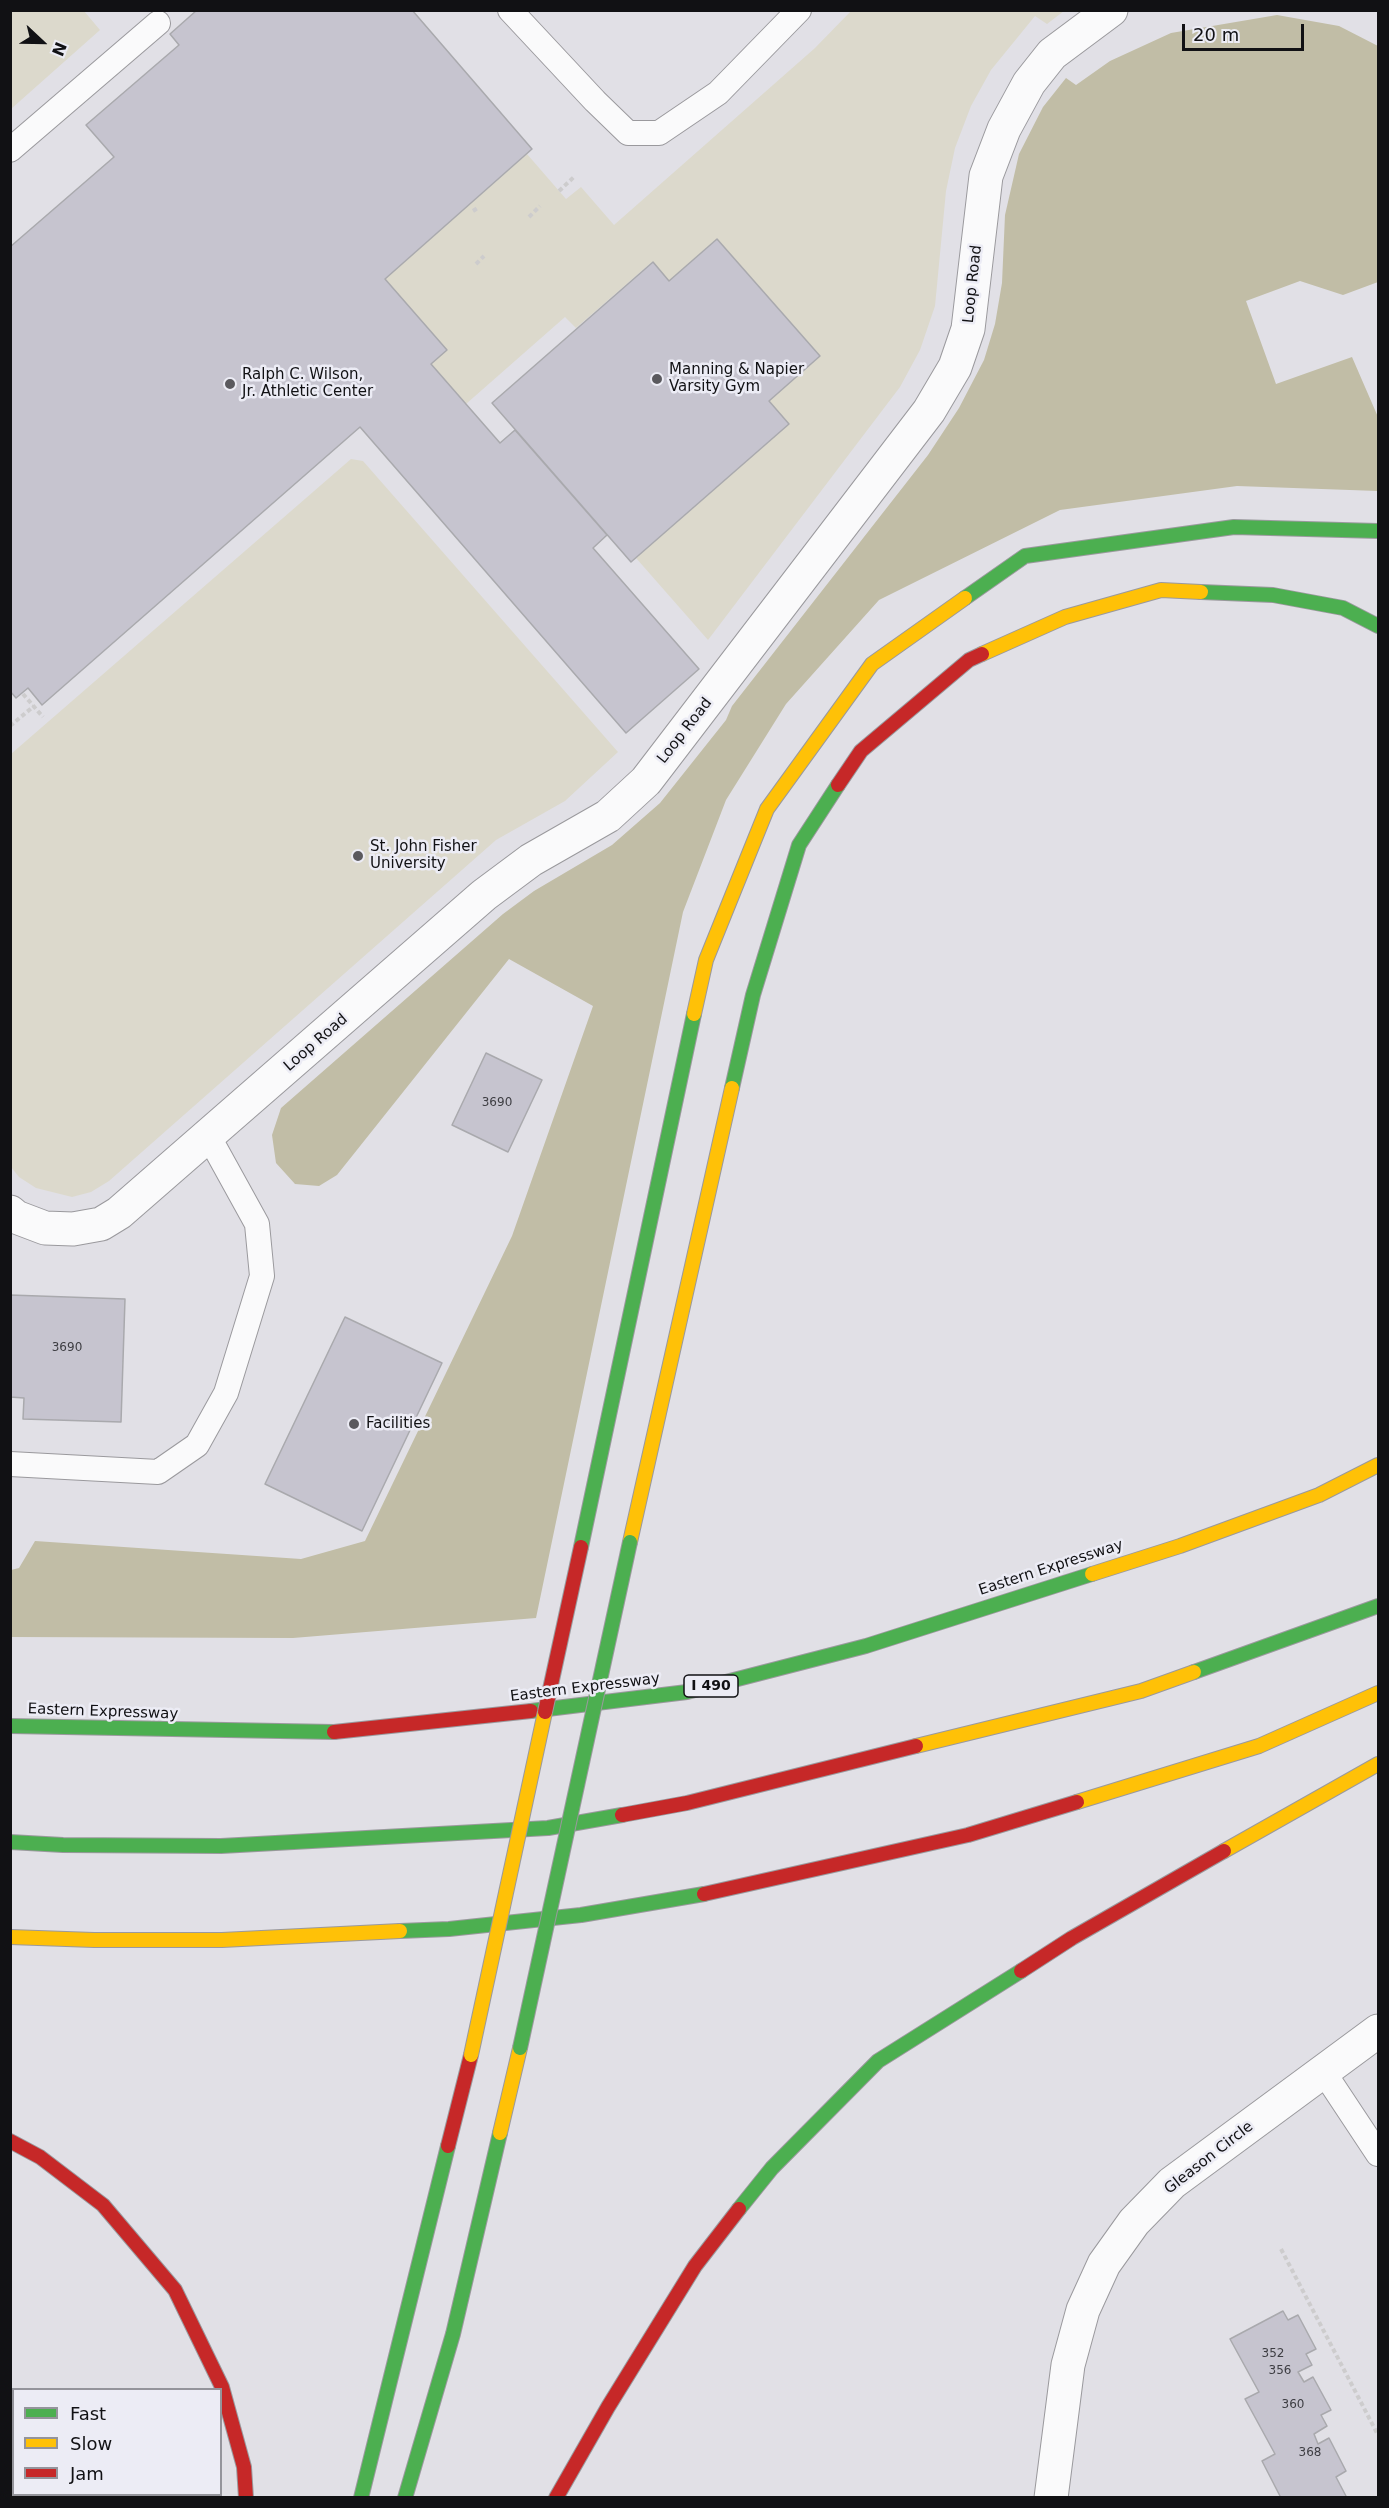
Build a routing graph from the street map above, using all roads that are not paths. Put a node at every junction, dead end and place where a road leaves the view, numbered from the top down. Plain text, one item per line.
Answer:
1 (510, 10) edge
2 (799, 10) edge
3 (1112, 10) edge
4 (158, 23) dead end
5 (10, 150) edge
6 (1378, 531) edge
7 (1378, 626) edge
8 (209, 1137) junction
9 (10, 1212) edge
10 (1362, 1458) dead end
11 (10, 1464) edge
12 (1378, 1465) edge
13 (1319, 1496) junction
14 (1378, 1606) edge
15 (1378, 1693) edge
16 (10, 1726) edge
17 (1378, 1764) edge
18 (10, 1842) edge
19 (10, 1937) edge
20 (1378, 2031) edge
21 (1323, 2072) junction
22 (10, 2141) edge
23 (1378, 2154) edge
24 (246, 2498) edge
25 (361, 2498) edge
26 (405, 2498) edge
27 (556, 2498) edge
28 (1051, 2498) edge

1 - 2 lane
3 - 8 street, Loop Road
4 - 5 lane
6 - 25 highway, bridge
7 - 26 highway, bridge
8 - 9 street, Loop Road
8 - 11 lane
10 - 13 highway
12 - 13 highway, Eastern Expressway / I 490
13 - 16 highway, Eastern Expressway / I 490
14 - 18 highway
15 - 19 highway
17 - 27 highway
20 - 21 street, Gleason Circle
21 - 23 lane
21 - 28 street, Gleason Circle
22 - 24 highway

